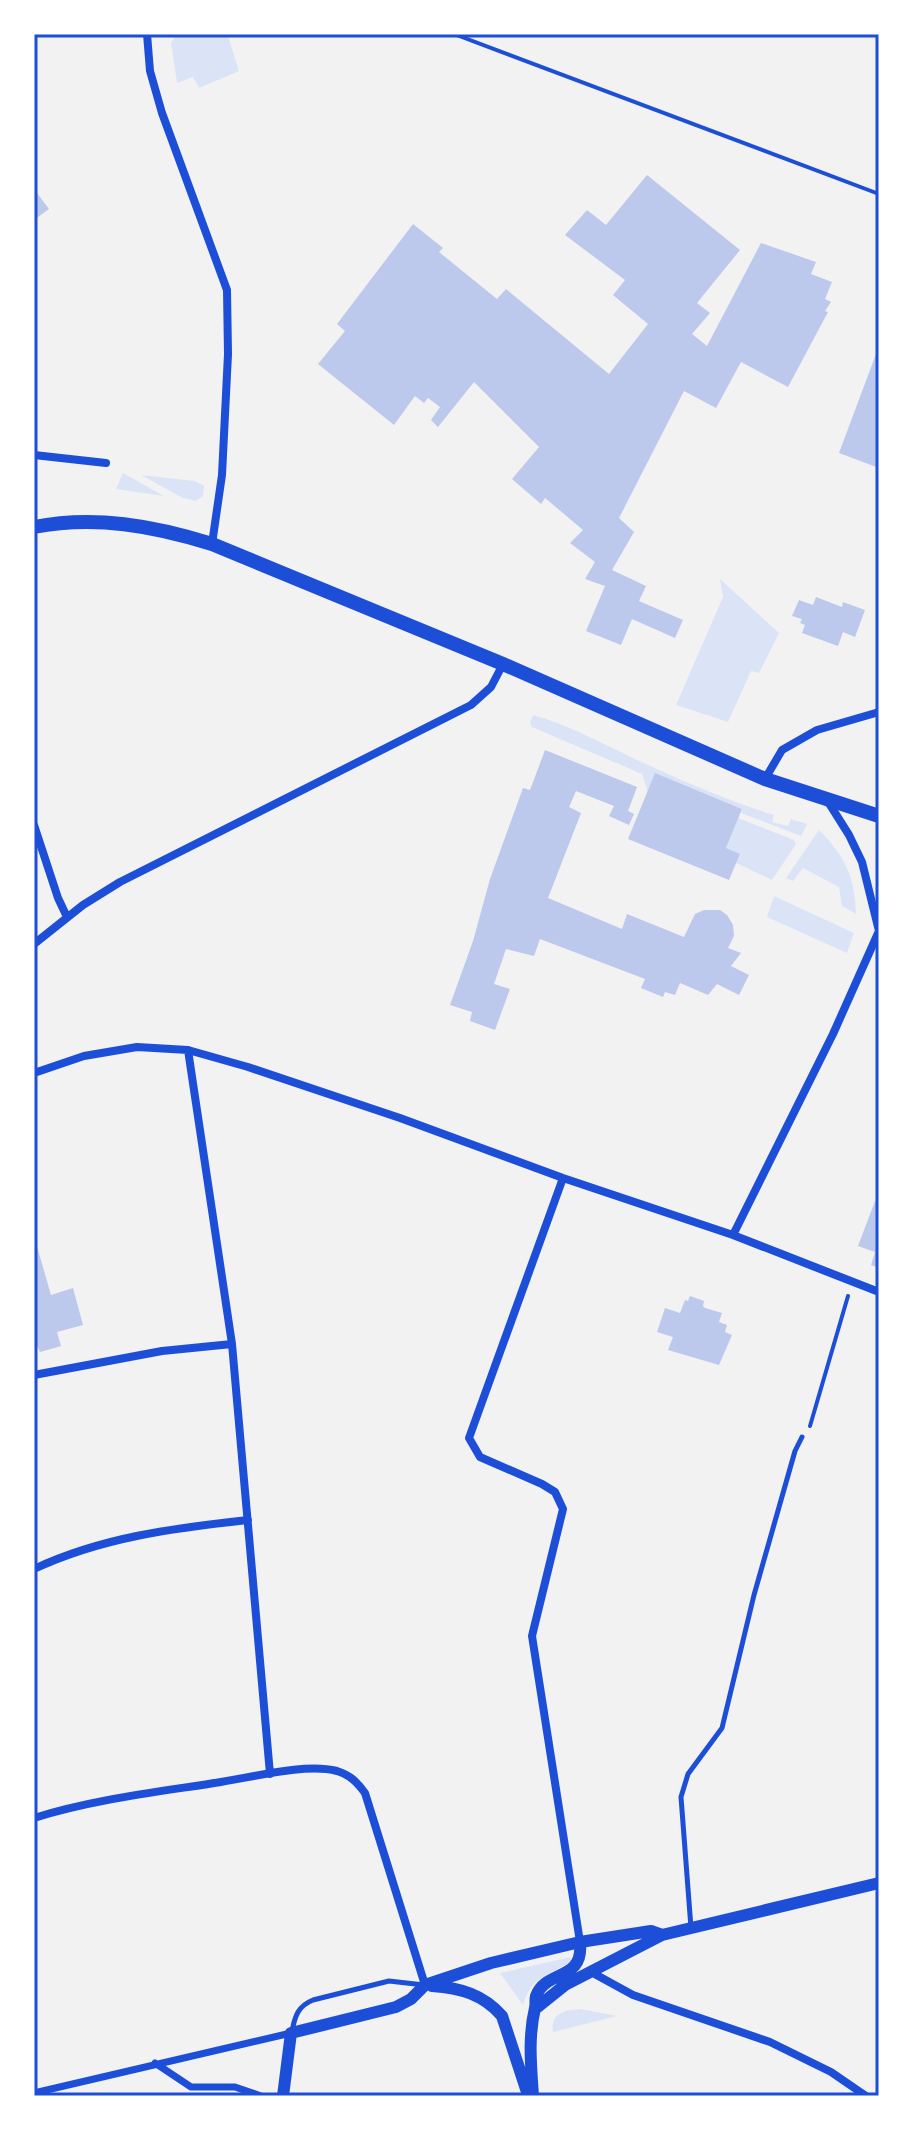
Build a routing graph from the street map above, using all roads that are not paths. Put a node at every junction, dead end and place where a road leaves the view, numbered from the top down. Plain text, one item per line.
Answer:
1 (147, 34) edge
2 (34, 455) edge
3 (106, 463) dead end
4 (34, 527) edge
5 (212, 544) junction
6 (503, 664) junction
7 (879, 712) edge
8 (765, 779) junction
9 (827, 799) junction
10 (879, 816) edge
11 (34, 825) edge
12 (36, 837) edge
13 (67, 917) junction
14 (879, 931) edge
15 (34, 944) edge
16 (188, 1050) junction
17 (34, 1073) edge
18 (563, 1178) junction
19 (733, 1235) junction
20 (879, 1292) edge
21 (232, 1344) junction
22 (34, 1375) edge
23 (802, 1437) road end
24 (248, 1520) junction
25 (34, 1569) edge
26 (270, 1774) junction
27 (34, 1818) edge
28 (879, 1883) edge
29 (691, 1928) junction
30 (662, 1935) junction
31 (580, 1942) junction
32 (591, 1972) junction
33 (425, 1985) junction
34 (535, 2009) junction
35 (291, 2033) junction
36 (155, 2063) junction
37 (34, 2093) edge
38 (261, 2096) edge
39 (283, 2096) edge
40 (531, 2096) edge
41 (866, 2096) edge

1 - 5 street
2 - 3 street
4 - 5 main road
5 - 6 main road
6 - 8 main road
6 - 13 street
7 - 8 street
8 - 9 main road
9 - 10 main road
9 - 14 street
11 - 12 street
12 - 13 street
13 - 15 street
14 - 19 street
16 - 17 street
16 - 18 street
16 - 21 street
18 - 19 street
18 - 31 street
19 - 20 street
21 - 22 street
21 - 24 street
23 - 29 lane
24 - 25 street
24 - 26 street
26 - 27 street
26 - 33 street
28 - 29 street
29 - 30 street
30 - 31 street
30 - 32 street
31 - 33 street
31 - 34 street
32 - 34 street
32 - 41 street
33 - 35 street
33 - 35 lane
33 - 40 street
34 - 40 street
35 - 36 street
35 - 39 street
36 - 37 street
36 - 38 street

